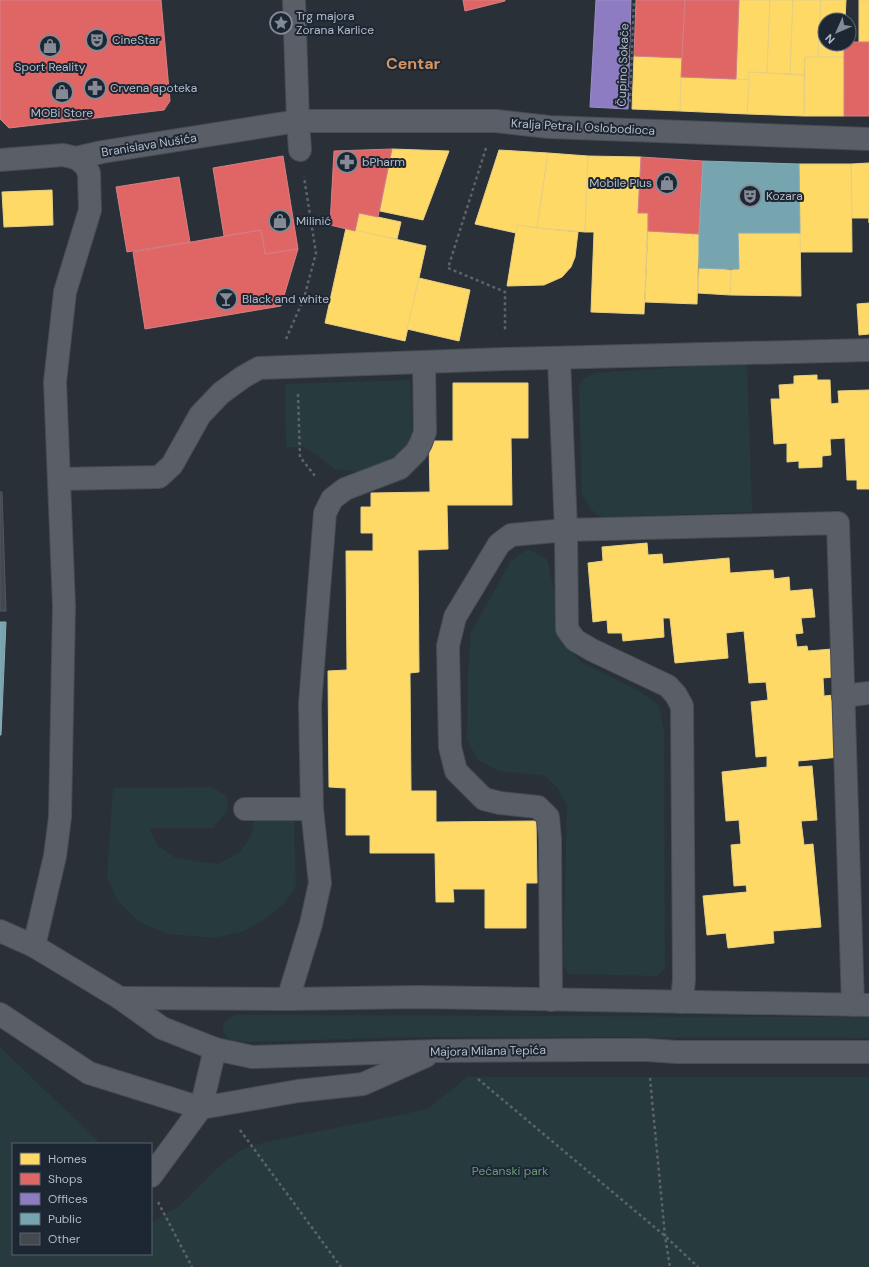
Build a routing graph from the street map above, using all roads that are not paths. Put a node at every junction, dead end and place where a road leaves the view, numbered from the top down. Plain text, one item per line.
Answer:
1 (294, 0) edge
2 (298, 121) junction
3 (869, 139) edge
4 (300, 150) road end
5 (76, 158) junction
6 (0, 160) edge
7 (869, 350) edge
8 (559, 359) junction
9 (424, 363) junction
10 (59, 479) junction
11 (566, 530) junction
12 (869, 693) edge
13 (843, 696) junction
14 (245, 809) dead end
15 (312, 809) junction
16 (0, 930) edge
17 (34, 946) junction
18 (120, 998) junction
19 (288, 999) junction
20 (551, 1000) junction
21 (682, 1002) junction
22 (861, 1005) edge
23 (0, 1014) edge
24 (215, 1049) junction
25 (436, 1051) junction
26 (869, 1052) edge
27 (211, 1106) junction
28 (152, 1175) edge

1 - 2 street
2 - 3 street, Kralja Petra I. Oslobodioca
2 - 4 street
2 - 5 street, Branislava Nušića
5 - 6 street, Branislava Nušića
5 - 10 street
7 - 8 street
8 - 9 street
8 - 11 street
9 - 10 street
9 - 15 street
10 - 17 street
11 - 13 street
11 - 20 street
11 - 21 street
12 - 13 street
13 - 22 street
14 - 15 street
15 - 19 street
16 - 17 street, Majora Milana Tepića
17 - 18 street, Majora Milana Tepića
18 - 19 street
18 - 24 street, Majora Milana Tepića
19 - 20 street
20 - 21 street
21 - 22 street
23 - 27 street
24 - 25 street, Majora Milana Tepića
24 - 27 street
25 - 26 street, Majora Milana Tepića
25 - 27 street
27 - 28 street

